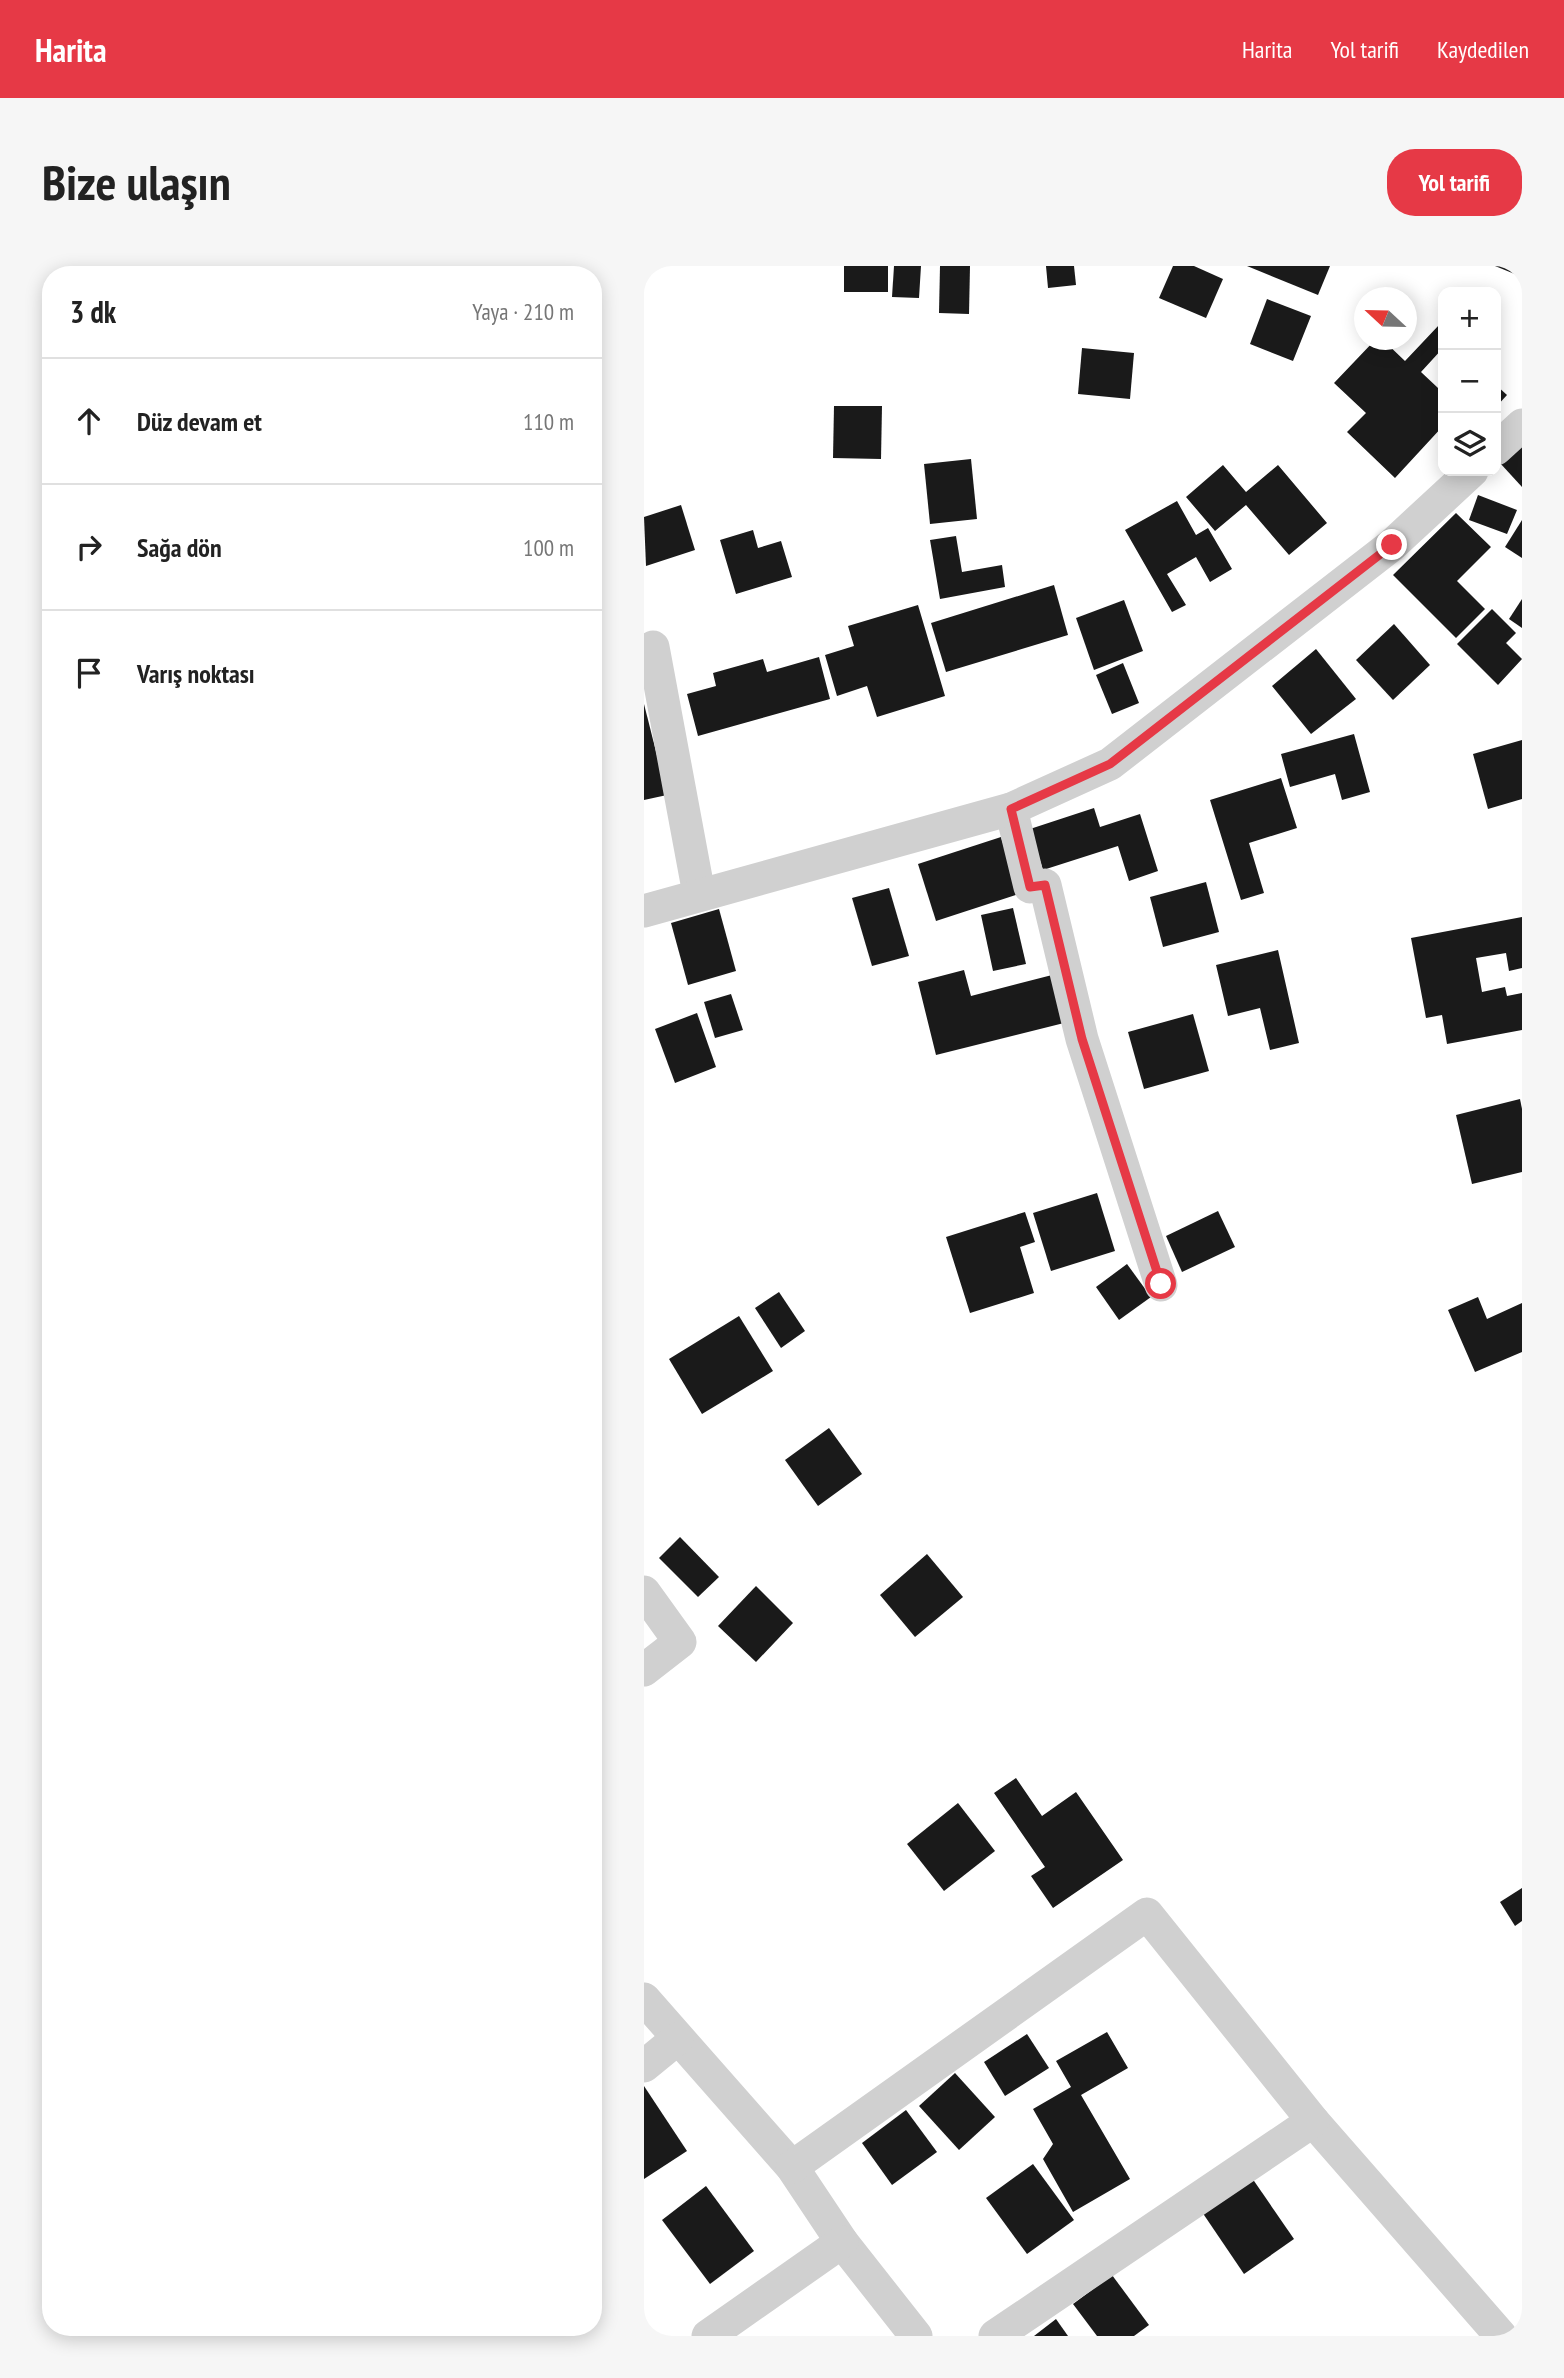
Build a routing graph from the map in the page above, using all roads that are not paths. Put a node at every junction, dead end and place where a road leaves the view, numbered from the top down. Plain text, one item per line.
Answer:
1 (1522, 425) edge
2 (1501, 444) edge
3 (1467, 476) edge
4 (653, 646) dead end
5 (1011, 809) junction
6 (699, 894) junction
7 (644, 911) edge
8 (1161, 1284) dead end
9 (644, 1592) edge
10 (644, 1670) edge
11 (644, 1999) edge
12 (677, 2039) junction
13 (644, 2066) edge
14 (1313, 2121) junction
15 (792, 2167) junction
16 (842, 2242) junction
17 (708, 2336) edge
18 (916, 2336) edge
19 (995, 2336) edge
20 (1501, 2336) edge

1 - 2 street
3 - 5 street
4 - 6 street
5 - 6 street
5 - 8 street
6 - 7 street
9 - 10 street
11 - 12 street
12 - 13 street
12 - 15 street
14 - 15 street
14 - 19 street
14 - 20 street
15 - 16 street
16 - 17 street
16 - 18 street

